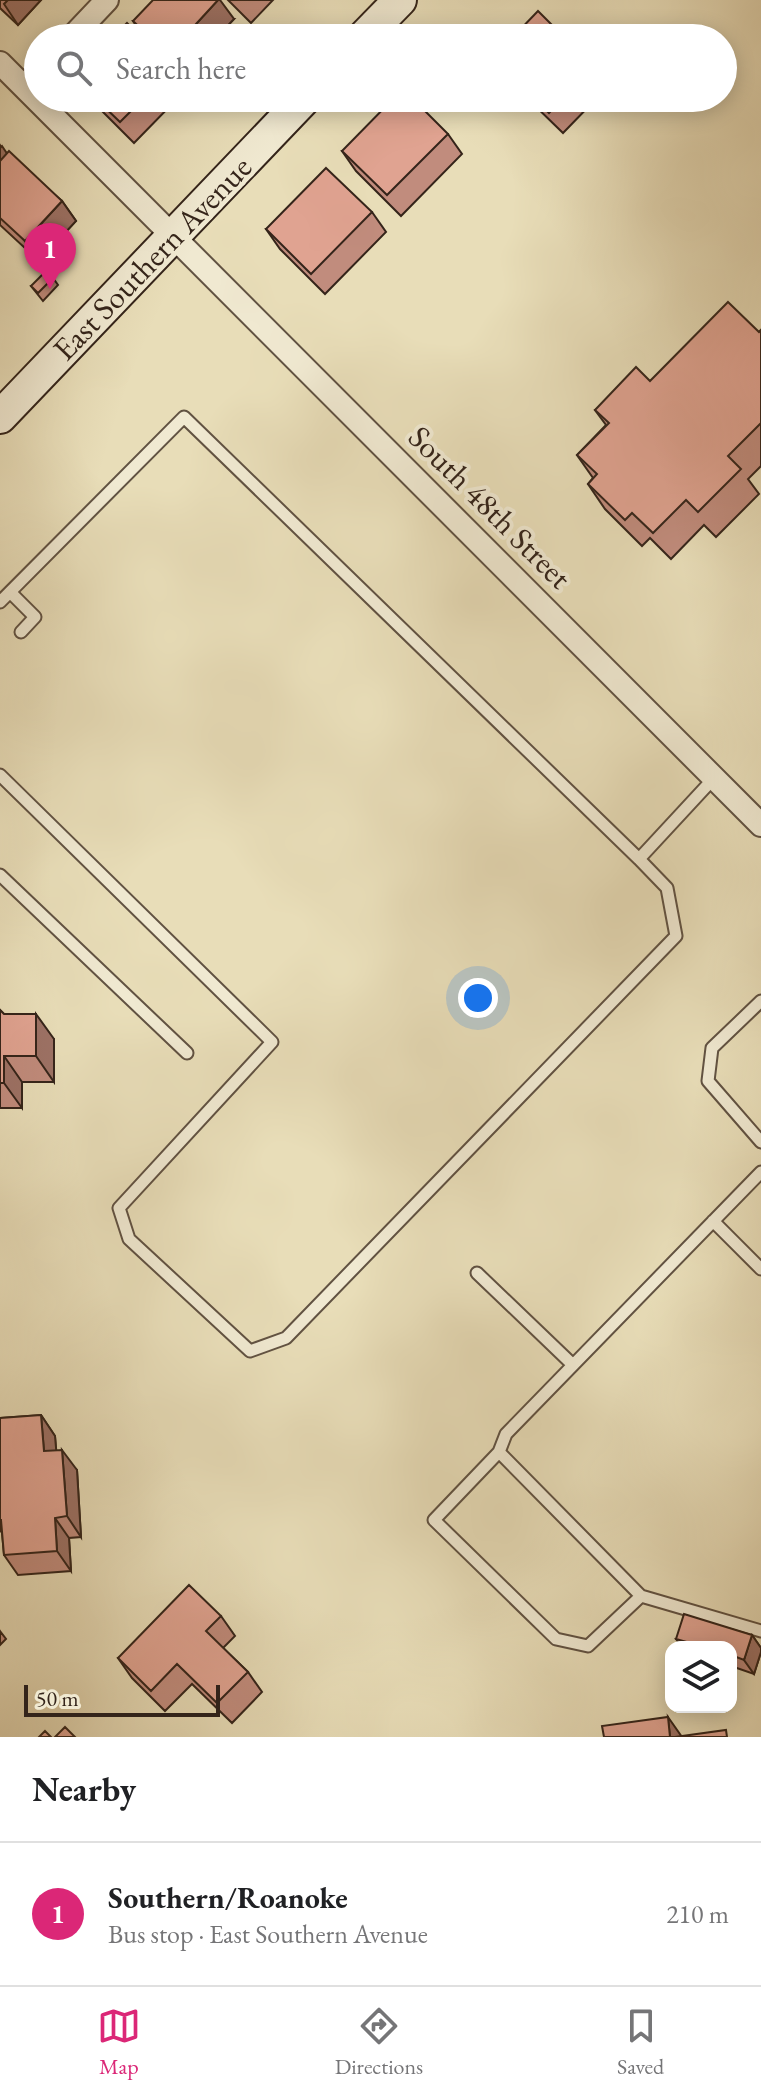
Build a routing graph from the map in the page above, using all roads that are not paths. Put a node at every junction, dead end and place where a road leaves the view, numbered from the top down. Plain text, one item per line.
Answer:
1 (107, 0) edge
2 (400, 0) edge
3 (84, 24) edge
4 (377, 24) edge
5 (0, 63) edge
6 (24, 75) edge
7 (61, 112) edge
8 (292, 112) edge
9 (173, 235) junction
10 (0, 417) edge
11 (10, 592) junction
12 (0, 602) edge
13 (21, 632) dead end
14 (0, 775) edge
15 (714, 778) junction
16 (761, 825) edge
17 (639, 859) junction
18 (0, 875) edge
19 (761, 1001) edge
20 (187, 1053) dead end
21 (761, 1142) edge
22 (761, 1172) edge
23 (713, 1221) junction
24 (761, 1269) edge
25 (477, 1273) dead end
26 (573, 1365) junction
27 (499, 1452) junction
28 (641, 1596) junction
29 (761, 1631) edge

1 - 3 street
2 - 4 main road
5 - 6 street, South 48th Street
7 - 9 street, South 48th Street
8 - 9 main road, East Southern Avenue
9 - 10 main road, East Southern Avenue
9 - 15 street, South 48th Street
11 - 12 lane
11 - 13 lane
11 - 17 lane
14 - 17 lane
15 - 16 street, South 48th Street
15 - 17 lane
18 - 20 lane
19 - 21 lane
22 - 23 lane
23 - 24 lane
23 - 26 lane
25 - 26 lane
26 - 27 lane
27 - 28 lane
27 - 28 lane
28 - 29 lane

